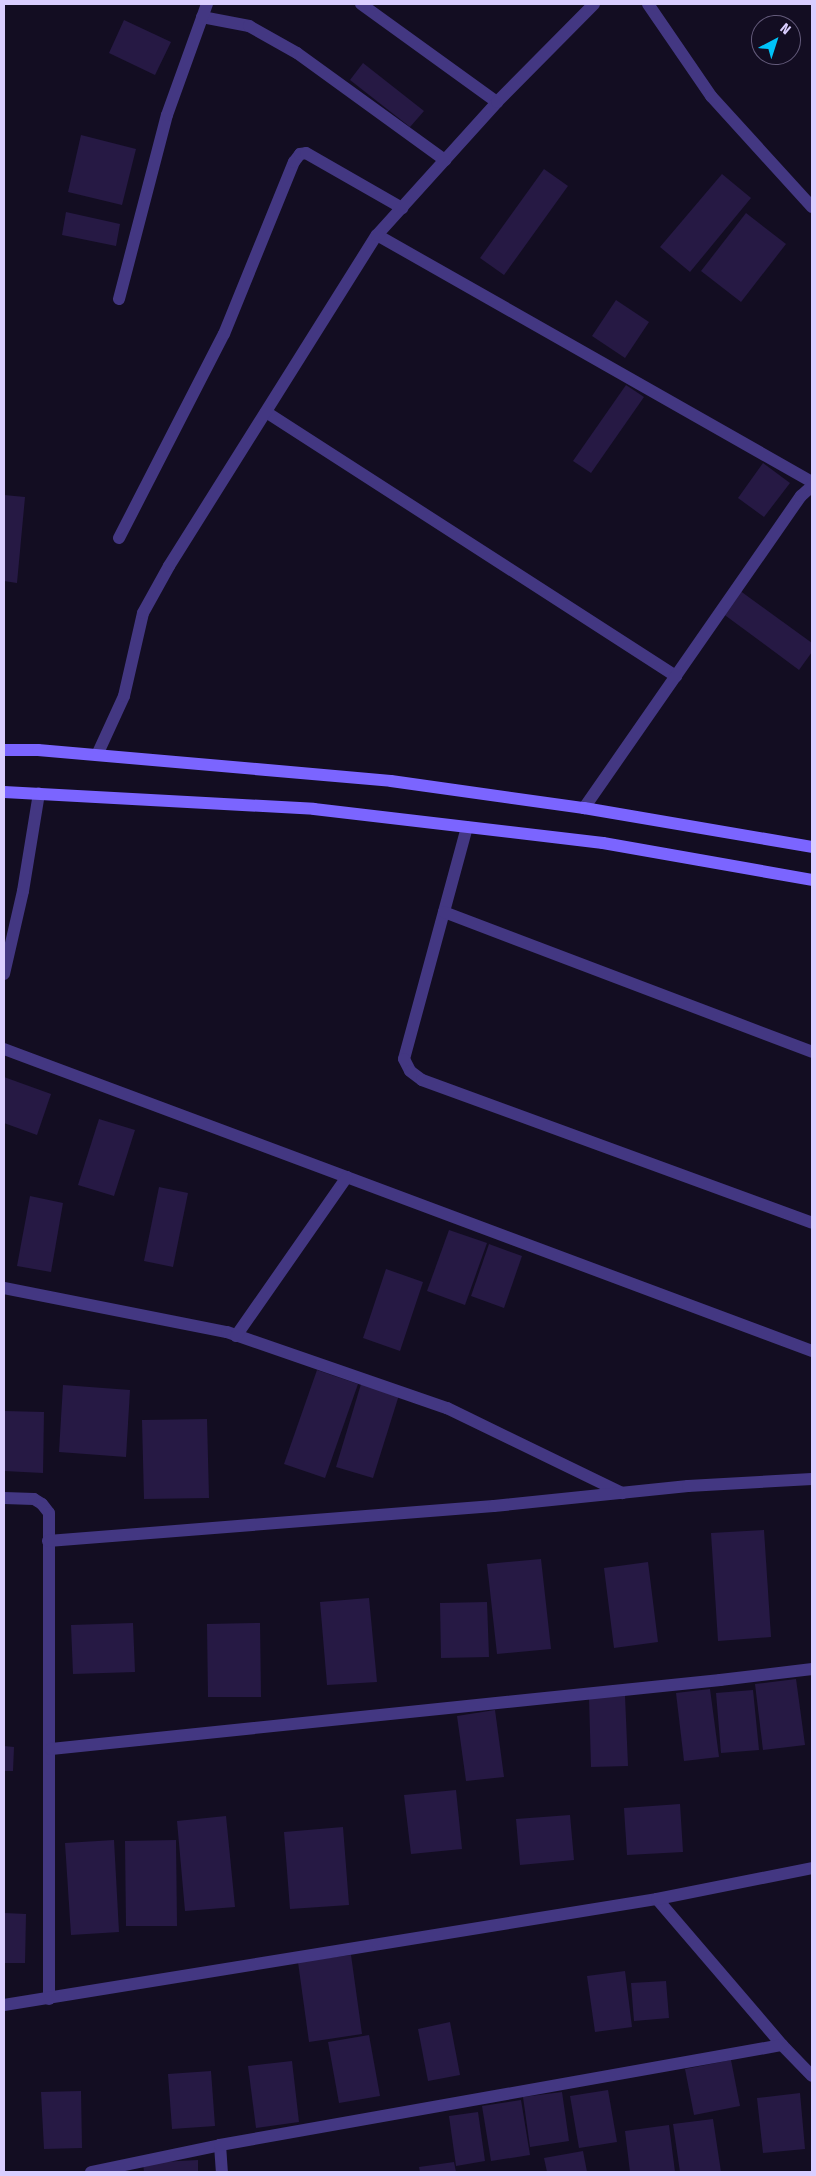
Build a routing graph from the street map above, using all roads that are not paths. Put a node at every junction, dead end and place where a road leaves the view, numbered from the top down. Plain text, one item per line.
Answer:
1 (207, 4) edge
2 (361, 4) edge
3 (594, 4) edge
4 (648, 4) edge
5 (202, 17) junction
6 (497, 102) junction
7 (445, 160) junction
8 (812, 207) edge
9 (402, 208) junction
10 (377, 235) junction
11 (119, 299) dead end
12 (266, 412) junction
13 (812, 482) edge
14 (812, 486) edge
15 (119, 538) dead end
16 (676, 676) junction
17 (4, 750) edge
18 (97, 755) junction
19 (4, 792) edge
20 (39, 793) junction
21 (584, 808) junction
22 (467, 827) junction
23 (812, 847) edge
24 (812, 880) edge
25 (444, 912) junction
26 (4, 974) edge
27 (4, 1049) edge
28 (812, 1052) edge
29 (347, 1177) junction
30 (812, 1223) edge
31 (4, 1288) edge
32 (236, 1336) junction
33 (812, 1351) edge
34 (812, 1479) edge
35 (623, 1493) junction
36 (4, 1498) edge
37 (48, 1541) junction
38 (812, 1669) edge
39 (51, 1749) junction
40 (812, 1868) edge
41 (657, 1900) junction
42 (49, 1999) junction
43 (4, 2005) edge
44 (782, 2045) junction
45 (812, 2076) edge
46 (220, 2145) junction
47 (91, 2172) edge
48 (222, 2172) edge

1 - 5 street
2 - 6 street
3 - 6 street
4 - 8 street
5 - 7 street
5 - 11 street
6 - 7 street
7 - 9 street
9 - 10 street
9 - 15 street
10 - 12 street
10 - 13 street
12 - 16 street
12 - 18 street
14 - 16 street
16 - 21 street
17 - 18 street
18 - 21 street
19 - 20 street
20 - 22 street
20 - 26 street
21 - 23 street
22 - 24 street
22 - 25 street
25 - 28 street
25 - 30 street
27 - 29 street
29 - 32 street
29 - 33 street
31 - 32 street
32 - 35 street
34 - 35 street
35 - 37 street
36 - 37 street
37 - 39 street
38 - 39 street
39 - 42 street
40 - 41 street
41 - 42 street
41 - 44 street
42 - 43 street
44 - 45 street
44 - 46 street
46 - 47 street
46 - 48 street

